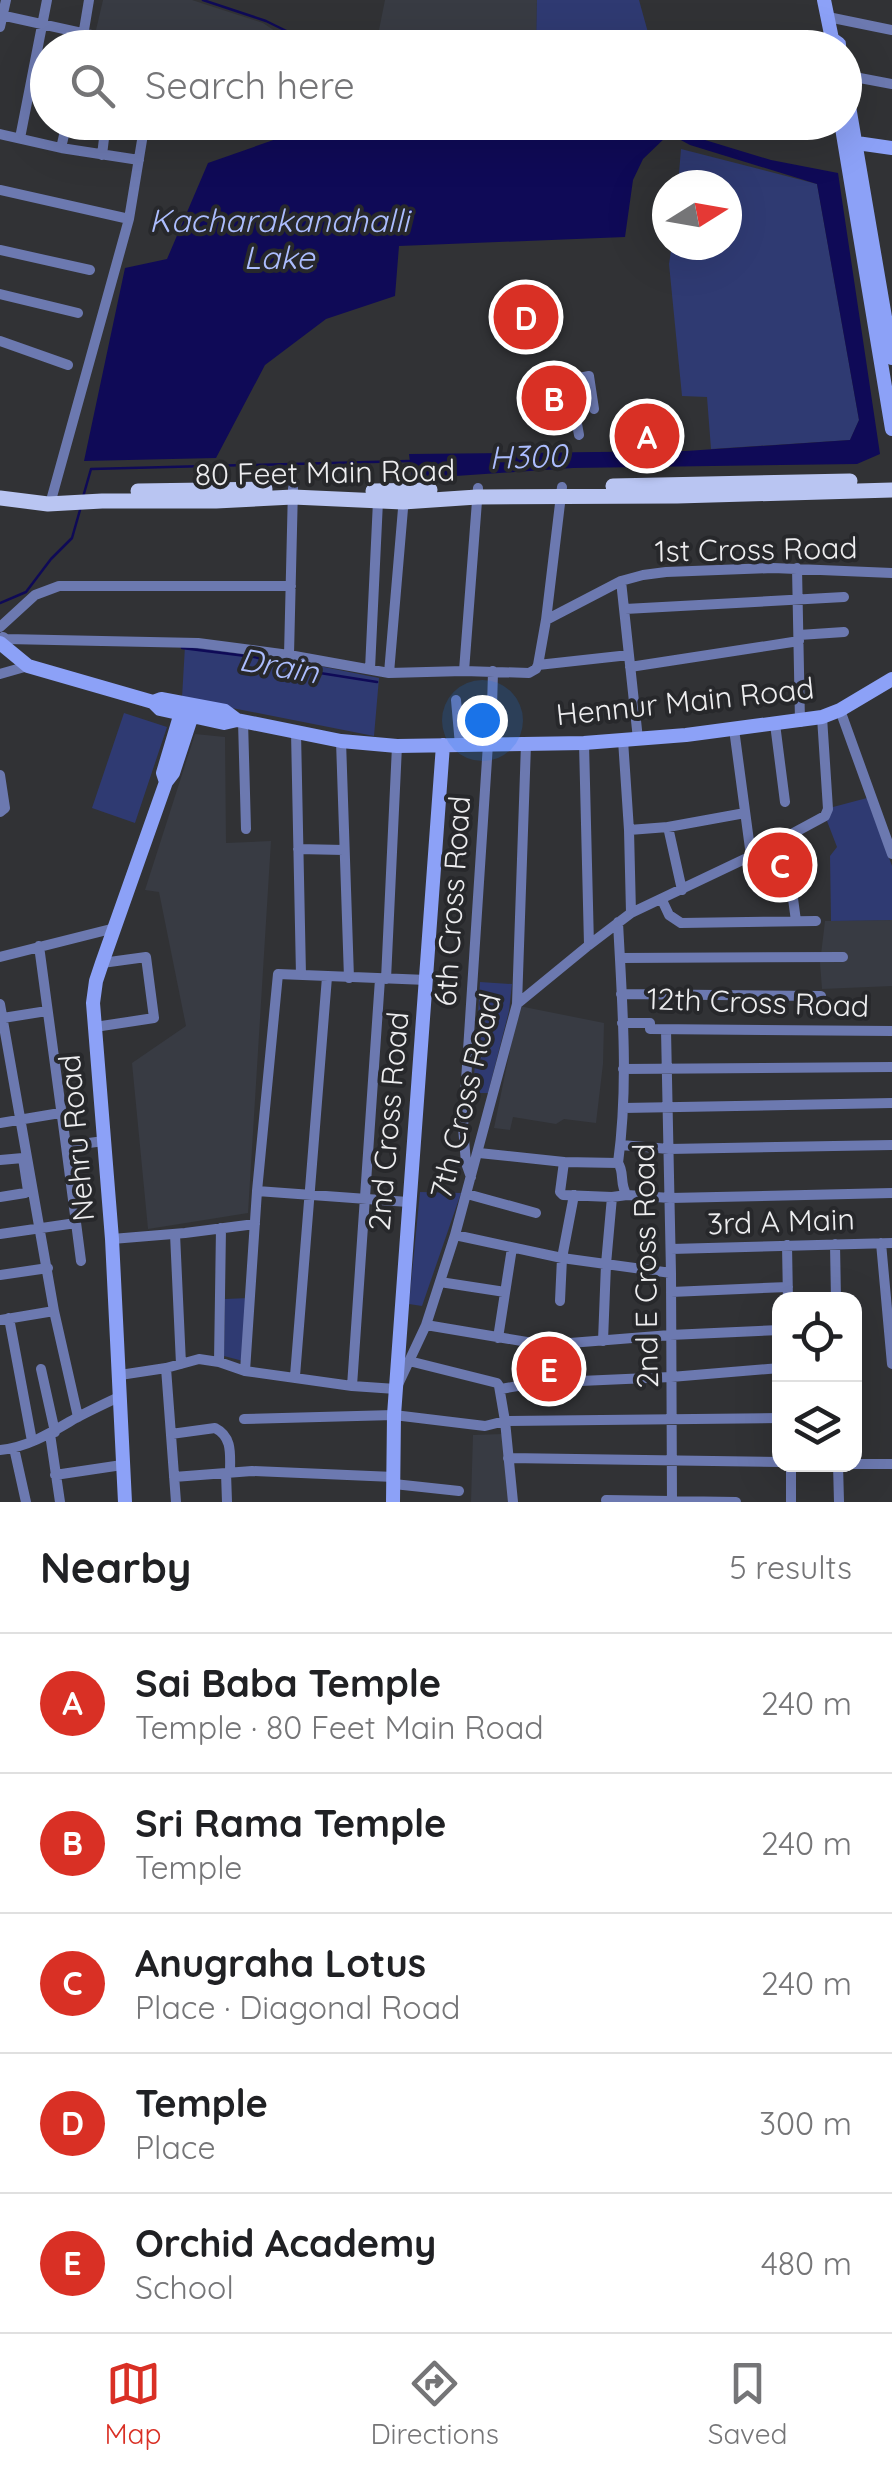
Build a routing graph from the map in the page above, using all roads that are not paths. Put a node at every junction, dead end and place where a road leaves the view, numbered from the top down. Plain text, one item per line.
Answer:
1 (6, 0) edge
2 (47, 0) edge
3 (89, 0) edge
4 (824, 0) edge
5 (828, 17) junction
6 (1, 19) edge
7 (42, 24) junction
8 (41, 30) edge
9 (70, 30) edge
10 (84, 30) edge
11 (830, 30) edge
12 (892, 30) edge
13 (862, 79) edge
14 (892, 84) edge
15 (30, 86) edge
16 (0, 134) edge
17 (20, 138) junction
18 (63, 140) edge
19 (104, 140) edge
20 (142, 140) edge
21 (851, 142) joint
22 (61, 148) junction
23 (892, 148) edge
24 (102, 154) junction
25 (138, 160) junction
26 (854, 175) junction
27 (0, 190) edge
28 (129, 220) junction
29 (0, 250) edge
30 (90, 270) dead end
31 (0, 294) edge
32 (78, 314) dead end
33 (0, 342) edge
34 (892, 358) edge
35 (68, 364) dead end
36 (888, 383) edge
37 (594, 409) dead end
38 (892, 429) edge
39 (578, 435) dead end
40 (892, 480) edge
41 (0, 489) edge
42 (892, 490) edge
43 (561, 491) junction
44 (293, 493) junction
45 (477, 493) junction
46 (404, 497) junction
47 (0, 498) edge
48 (50, 500) junction
49 (378, 501) junction
50 (797, 568) junction
51 (892, 573) edge
52 (621, 581) junction
53 (291, 586) junction
54 (844, 597) dead end
55 (797, 600) junction
56 (625, 609) junction
57 (546, 620) junction
58 (844, 632) dead end
59 (1, 634) edge
60 (799, 638) junction
61 (289, 654) junction
62 (630, 661) junction
63 (538, 665) junction
64 (28, 666) junction
65 (370, 668) junction
66 (464, 670) junction
67 (494, 671) junction
68 (389, 673) junction
69 (0, 674) edge
70 (892, 679) edge
71 (456, 700) dead end
72 (188, 710) junction
73 (840, 710) junction
74 (822, 717) junction
75 (240, 721) junction
76 (800, 722) junction
77 (776, 724) junction
78 (734, 729) junction
79 (296, 732) junction
80 (630, 740) junction
81 (341, 741) junction
82 (584, 743) junction
83 (490, 744) junction
84 (526, 744) junction
85 (443, 745) junction
86 (460, 745) junction
87 (397, 746) junction
88 (0, 775) edge
89 (785, 802) dead end
90 (0, 812) edge
91 (745, 813) junction
92 (668, 827) junction
93 (246, 829) dead end
94 (629, 830) junction
95 (298, 850) junction
96 (344, 850) junction
97 (892, 851) edge
98 (751, 856) junction
99 (682, 890) junction
100 (792, 891) dead end
101 (662, 900) junction
102 (631, 914) junction
103 (796, 921) junction
104 (816, 921) dead end
105 (618, 922) junction
106 (116, 928) junction
107 (589, 944) junction
108 (39, 946) junction
109 (0, 956) edge
110 (620, 958) junction
111 (843, 958) dead end
112 (102, 963) junction
113 (301, 976) junction
114 (327, 977) junction
115 (348, 978) junction
116 (383, 979) junction
117 (428, 980) junction
118 (621, 994) junction
119 (821, 996) dead end
120 (0, 1004) edge
121 (517, 1004) junction
122 (47, 1011) junction
123 (3, 1018) junction
124 (622, 1023) junction
125 (94, 1027) junction
126 (666, 1030) junction
127 (892, 1031) edge
128 (4, 1043) edge
129 (892, 1067) edge
130 (623, 1069) junction
131 (668, 1070) junction
132 (892, 1102) edge
133 (623, 1108) junction
134 (668, 1108) junction
135 (60, 1113) junction
136 (22, 1119) junction
137 (0, 1123) edge
138 (104, 1141) junction
139 (620, 1145) junction
140 (892, 1145) edge
141 (66, 1146) junction
142 (669, 1150) junction
143 (479, 1153) junction
144 (0, 1160) edge
145 (564, 1162) junction
146 (618, 1162) junction
147 (472, 1180) junction
148 (258, 1192) junction
149 (892, 1192) edge
150 (468, 1194) junction
151 (627, 1194) junction
152 (309, 1195) junction
153 (574, 1195) junction
154 (0, 1197) edge
155 (612, 1198) junction
156 (670, 1198) junction
157 (364, 1199) junction
158 (408, 1202) junction
159 (536, 1213) dead end
160 (76, 1223) junction
161 (255, 1224) junction
162 (41, 1228) junction
163 (221, 1228) junction
164 (0, 1234) edge
165 (175, 1234) junction
166 (456, 1235) junction
167 (112, 1239) junction
168 (886, 1243) edge
169 (787, 1244) junction
170 (836, 1244) junction
171 (512, 1248) junction
172 (671, 1249) junction
173 (562, 1258) junction
174 (82, 1261) dead end
175 (606, 1264) junction
176 (48, 1268) junction
177 (671, 1274) junction
178 (0, 1275) edge
179 (440, 1282) junction
180 (505, 1292) junction
181 (671, 1292) junction
182 (788, 1292) edge
183 (836, 1292) edge
184 (772, 1294) edge
185 (560, 1301) dead end
186 (54, 1312) junction
187 (890, 1314) edge
188 (4, 1319) edge
189 (426, 1325) junction
190 (772, 1330) edge
191 (670, 1334) junction
192 (498, 1338) junction
193 (603, 1341) junction
194 (409, 1361) junction
195 (219, 1362) junction
196 (182, 1364) junction
197 (892, 1364) edge
198 (166, 1368) junction
199 (42, 1369) dead end
200 (772, 1369) edge
201 (245, 1371) junction
202 (120, 1375) junction
203 (295, 1376) junction
204 (671, 1377) junction
205 (352, 1386) junction
206 (396, 1389) junction
207 (501, 1389) junction
208 (121, 1396) junction
209 (394, 1415) junction
210 (78, 1418) junction
211 (672, 1418) junction
212 (772, 1418) edge
213 (244, 1419) dead end
214 (505, 1421) junction
215 (52, 1433) junction
216 (171, 1434) junction
217 (32, 1441) junction
218 (14, 1448) junction
219 (0, 1450) edge
220 (508, 1458) junction
221 (673, 1460) junction
222 (772, 1462) edge
223 (862, 1464) edge
224 (892, 1464) edge
225 (122, 1465) junction
226 (791, 1472) edge
227 (838, 1472) edge
228 (228, 1473) junction
229 (55, 1474) junction
230 (174, 1478) junction
231 (394, 1480) junction
232 (460, 1491) dead end
233 (606, 1500) edge
234 (672, 1501) edge
235 (26, 1502) edge
236 (60, 1502) edge
237 (124, 1502) edge
238 (176, 1502) edge
239 (227, 1502) edge
240 (393, 1502) edge
241 (513, 1502) edge
242 (736, 1502) edge
243 (791, 1502) edge
244 (839, 1502) edge

1 - 6 street
2 - 7 street
3 - 10 street
4 - 5 main road
5 - 11 main road
5 - 12 street
6 - 7 street
7 - 8 street
7 - 9 street
13 - 14 street
15 - 17 street
16 - 17 street
17 - 22 street
18 - 22 street
19 - 24 street
20 - 25 street
21 - 23 main road
21 - 26 main road
22 - 24 street
24 - 25 street
25 - 28 street
26 - 34 main road
26 - 36 main road
27 - 28 street
28 - 48 street
29 - 30 street
31 - 32 street
33 - 35 street
36 - 38 main road
37 - 39 street
40 - 43 main road, 80 Feet Main Road
41 - 48 main road, 80 Feet Main Road
42 - 43 main road, 80 Feet Main Road
43 - 45 main road, 80 Feet Main Road
43 - 57 street
44 - 46 main road, 80 Feet Main Road
44 - 48 main road, 80 Feet Main Road
44 - 49 main road, 80 Feet Main Road
44 - 53 street
45 - 46 main road, 80 Feet Main Road
45 - 66 street
46 - 49 main road, 80 Feet Main Road
46 - 68 street
47 - 48 main road, 80 Feet Main Road
49 - 65 street
50 - 51 street, 1st Cross Road
50 - 52 street, 1st Cross Road
50 - 55 street
52 - 56 street, 1st Cross Road
52 - 57 street, 1st Cross Road
53 - 59 street
53 - 61 street
54 - 55 street
55 - 56 street
55 - 60 street
56 - 62 street, 1st Cross Road
57 - 63 street
58 - 60 street
59 - 61 street
59 - 64 main road, Hennur Main Road
60 - 62 street
60 - 76 street
61 - 65 street
62 - 63 street
62 - 80 street, 1st Cross Road
63 - 67 street
64 - 69 street
64 - 72 main road, Hennur Main Road
65 - 68 street
66 - 67 street
66 - 68 street
67 - 83 street, 6th Cross Road
70 - 73 main road, Hennur Main Road
71 - 86 street
72 - 75 main road, Hennur Main Road
72 - 106 main road, Nehru Road
73 - 74 main road, Hennur Main Road
73 - 97 street
74 - 76 main road, Hennur Main Road
74 - 98 street
75 - 79 main road, Hennur Main Road
75 - 93 street
76 - 77 main road, Hennur Main Road
77 - 78 main road, Hennur Main Road
77 - 89 street
78 - 80 main road, Hennur Main Road
78 - 91 street
79 - 81 main road, Hennur Main Road
79 - 95 street
80 - 82 main road, Hennur Main Road
80 - 94 street, 1st Cross Road
81 - 87 main road, Hennur Main Road
81 - 96 street
82 - 84 main road, Hennur Main Road
82 - 107 street
83 - 84 main road, Hennur Main Road
83 - 86 main road, Hennur Main Road
83 - 147 street, 6th Cross Road
84 - 121 street, 7th Cross Road
85 - 86 main road, Hennur Main Road
85 - 87 main road, Hennur Main Road
85 - 117 main road, 2nd Cross Road
87 - 116 street
88 - 90 street
91 - 92 street
91 - 98 street
92 - 94 street
92 - 99 street
94 - 102 street, 1st Cross Road
95 - 96 street
95 - 113 street
96 - 115 street
98 - 99 street
99 - 101 street
100 - 103 street
101 - 102 street
101 - 103 street
102 - 105 street
103 - 104 street
105 - 107 street
105 - 110 street
106 - 108 street
106 - 112 main road, Nehru Road
107 - 121 street
108 - 109 street
108 - 122 street
110 - 111 street
110 - 118 street
112 - 125 main road, Nehru Road
112 - 125 street
113 - 114 street
113 - 148 street
114 - 115 street
114 - 152 street
115 - 116 street
116 - 117 street
116 - 157 street
117 - 158 main road, 2nd Cross Road
118 - 119 street
118 - 124 street
120 - 123 street
121 - 143 street, 7th Cross Road
122 - 123 street
122 - 135 street
123 - 128 street
124 - 126 street, 12th Cross Road
124 - 130 street
125 - 138 main road, Nehru Road
126 - 127 street, 12th Cross Road
126 - 131 street, 2nd E Cross Road
128 - 136 street
129 - 131 street
130 - 131 street
130 - 133 street
131 - 134 street, 2nd E Cross Road
132 - 134 street
133 - 134 street
133 - 139 street
134 - 142 street, 2nd E Cross Road
135 - 136 street
135 - 141 street
136 - 137 street
136 - 162 street
138 - 141 street
138 - 167 main road, Nehru Road
139 - 142 street
139 - 146 street
140 - 142 street
141 - 160 street
142 - 156 street, 2nd E Cross Road
143 - 145 street
143 - 147 street, 7th Cross Road
144 - 154 street
145 - 146 street
145 - 153 street
146 - 151 street
147 - 150 street, 7th Cross Road
148 - 152 street
148 - 161 street
149 - 156 street
150 - 159 street
150 - 166 street, 7th Cross Road
151 - 155 street
151 - 156 street
152 - 157 street
152 - 203 street
153 - 155 street
153 - 173 street
155 - 175 street
156 - 172 street, 2nd E Cross Road
157 - 158 street
157 - 205 street
158 - 206 main road, 2nd Cross Road
160 - 162 street
160 - 174 street
161 - 163 street
161 - 201 street
162 - 164 street
162 - 176 street
163 - 165 street
163 - 195 street
165 - 167 street
165 - 196 street
166 - 171 street
166 - 179 street, 7th Cross Road
167 - 202 main road, Nehru Road
168 - 170 street, 3rd A Main
168 - 187 street
169 - 170 street, 3rd A Main
169 - 172 street, 3rd A Main
169 - 182 street
170 - 183 street
171 - 173 street
171 - 180 street
172 - 177 street, 2nd E Cross Road
173 - 175 street
173 - 185 street
175 - 177 street
175 - 193 street
176 - 178 street
176 - 186 street
177 - 181 street, 2nd E Cross Road
179 - 180 street
179 - 189 street, 7th Cross Road
180 - 192 street
181 - 184 street
181 - 191 street, 2nd E Cross Road
186 - 188 street
186 - 210 street
187 - 197 street
188 - 217 street
189 - 192 street
189 - 194 street, 7th Cross Road
190 - 191 street
191 - 193 street
191 - 204 street, 2nd E Cross Road
192 - 193 street
194 - 206 street, 7th Cross Road
194 - 207 street
195 - 196 street
195 - 201 street
196 - 198 street
198 - 202 street
198 - 216 street
199 - 215 street
200 - 204 street
201 - 203 street
202 - 208 main road, Nehru Road
203 - 205 street
204 - 207 street
204 - 211 street, 2nd E Cross Road
205 - 206 street
206 - 209 main road, 2nd Cross Road
207 - 214 street
208 - 210 street
208 - 225 main road, Nehru Road
209 - 213 street
209 - 214 street
209 - 231 main road, 2nd Cross Road
210 - 215 street
211 - 212 street
211 - 214 street
211 - 221 street, 2nd E Cross Road
214 - 220 street
215 - 217 street
215 - 229 street
216 - 228 street
216 - 230 street
217 - 218 street
218 - 219 street
218 - 235 street
220 - 221 street
220 - 241 street
221 - 222 street
221 - 234 street, 2nd E Cross Road
223 - 224 street
225 - 229 street
225 - 237 main road, Nehru Road
226 - 243 street
227 - 244 street
228 - 230 street
228 - 231 street
228 - 239 street
229 - 236 street
230 - 238 street
231 - 232 street
231 - 240 main road, 2nd Cross Road
233 - 234 street
234 - 242 street

